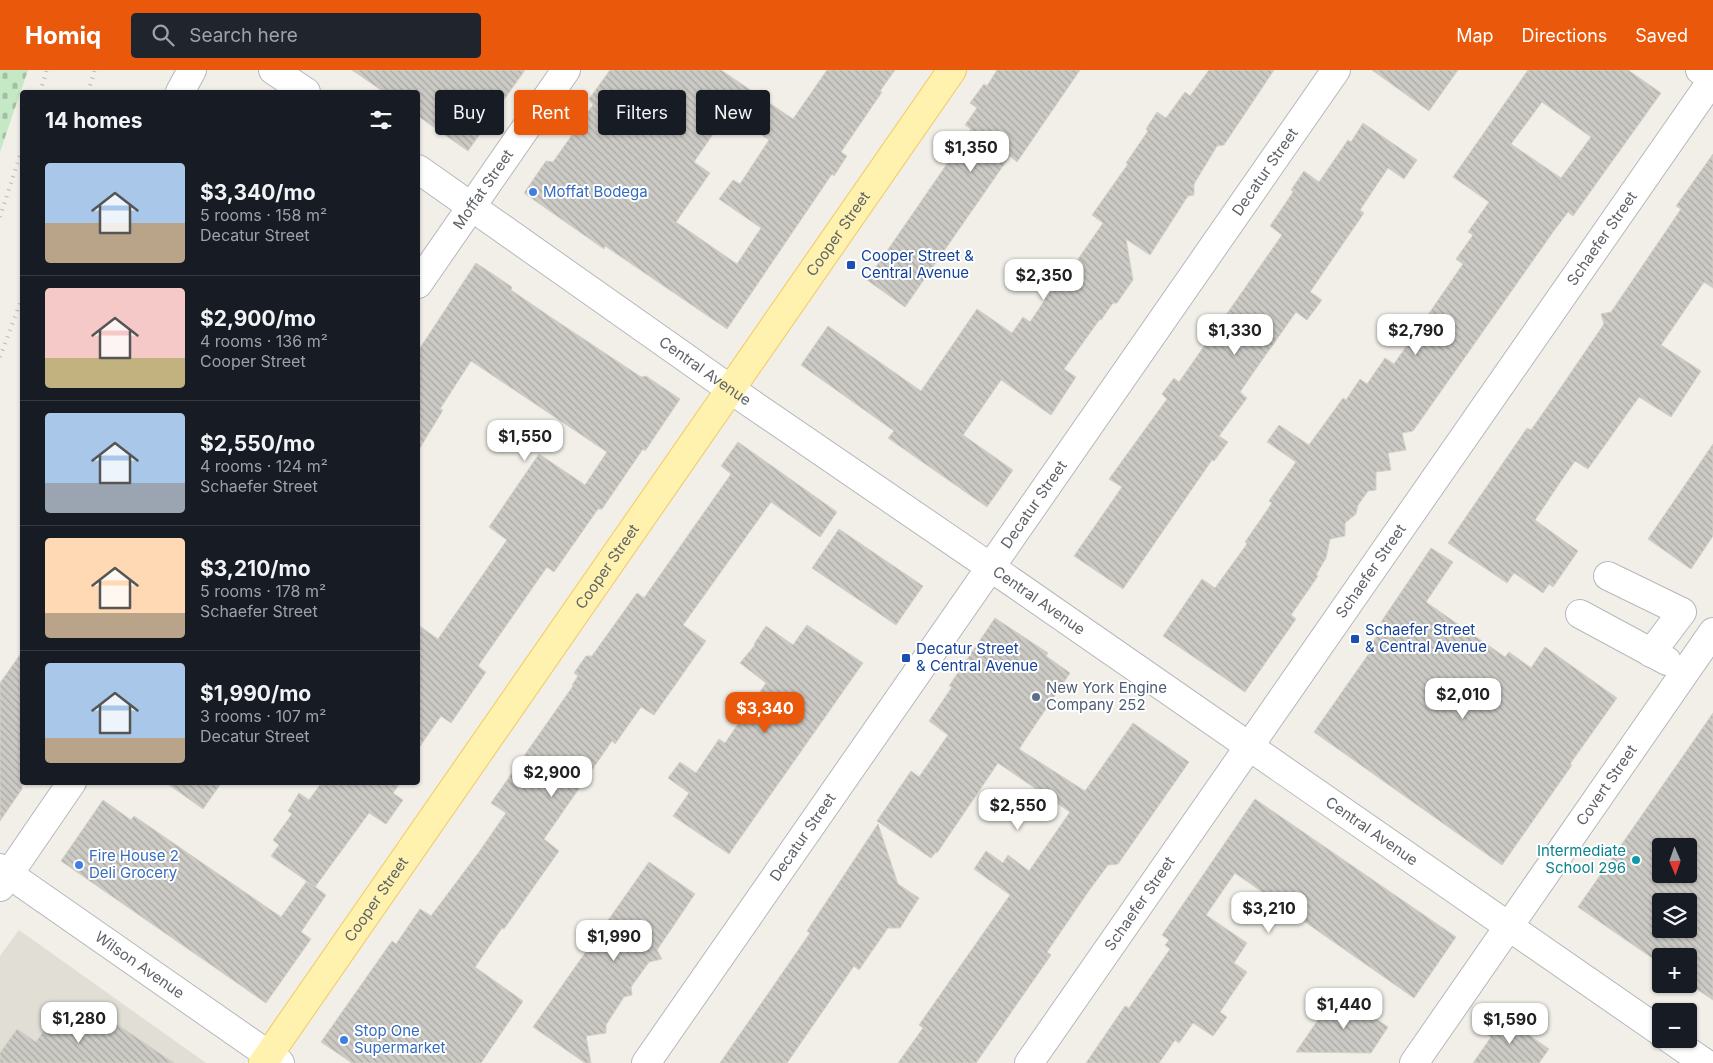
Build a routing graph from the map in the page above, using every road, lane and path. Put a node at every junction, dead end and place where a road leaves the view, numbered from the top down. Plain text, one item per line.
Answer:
1 (192, 70) edge
2 (273, 70) edge
3 (566, 70) edge
4 (952, 70) edge
5 (1336, 70) edge
6 (1700, 70) edge
7 (1713, 79) edge
8 (181, 90) edge
9 (303, 90) edge
10 (420, 170) edge
11 (472, 206) junction
12 (420, 281) edge
13 (730, 389) junction
14 (990, 567) junction
15 (1608, 576) dead end
16 (1580, 614) dead end
17 (1713, 632) edge
18 (1651, 653) junction
19 (1686, 671) junction
20 (1250, 747) junction
21 (70, 785) edge
22 (3, 876) edge
23 (1509, 926) junction
24 (1652, 1026) edge
25 (1683, 1048) edge
26 (270, 1060) edge
27 (646, 1063) edge
28 (1030, 1063) edge
29 (1414, 1063) edge
30 (1705, 1063) edge

1 - 8 street
2 - 9 street
3 - 11 street, Moffat Street
4 - 13 main road, Cooper Street
5 - 14 street, Decatur Street
6 - 7 street
7 - 20 street, Schaefer Street
10 - 11 street, Central Avenue
11 - 12 street, Moffat Street
11 - 13 street, Central Avenue
13 - 14 street, Central Avenue
13 - 26 main road, Cooper Street
14 - 20 street, Central Avenue
14 - 27 street, Decatur Street
15 - 18 street
16 - 18 street
17 - 19 street, Covert Street
18 - 19 street
19 - 23 street, Covert Street
20 - 23 street, Central Avenue
20 - 28 street, Schaefer Street
21 - 22 street
22 - 26 street, Wilson Avenue
23 - 24 street, Central Avenue
23 - 29 street, Covert Street
25 - 30 street

